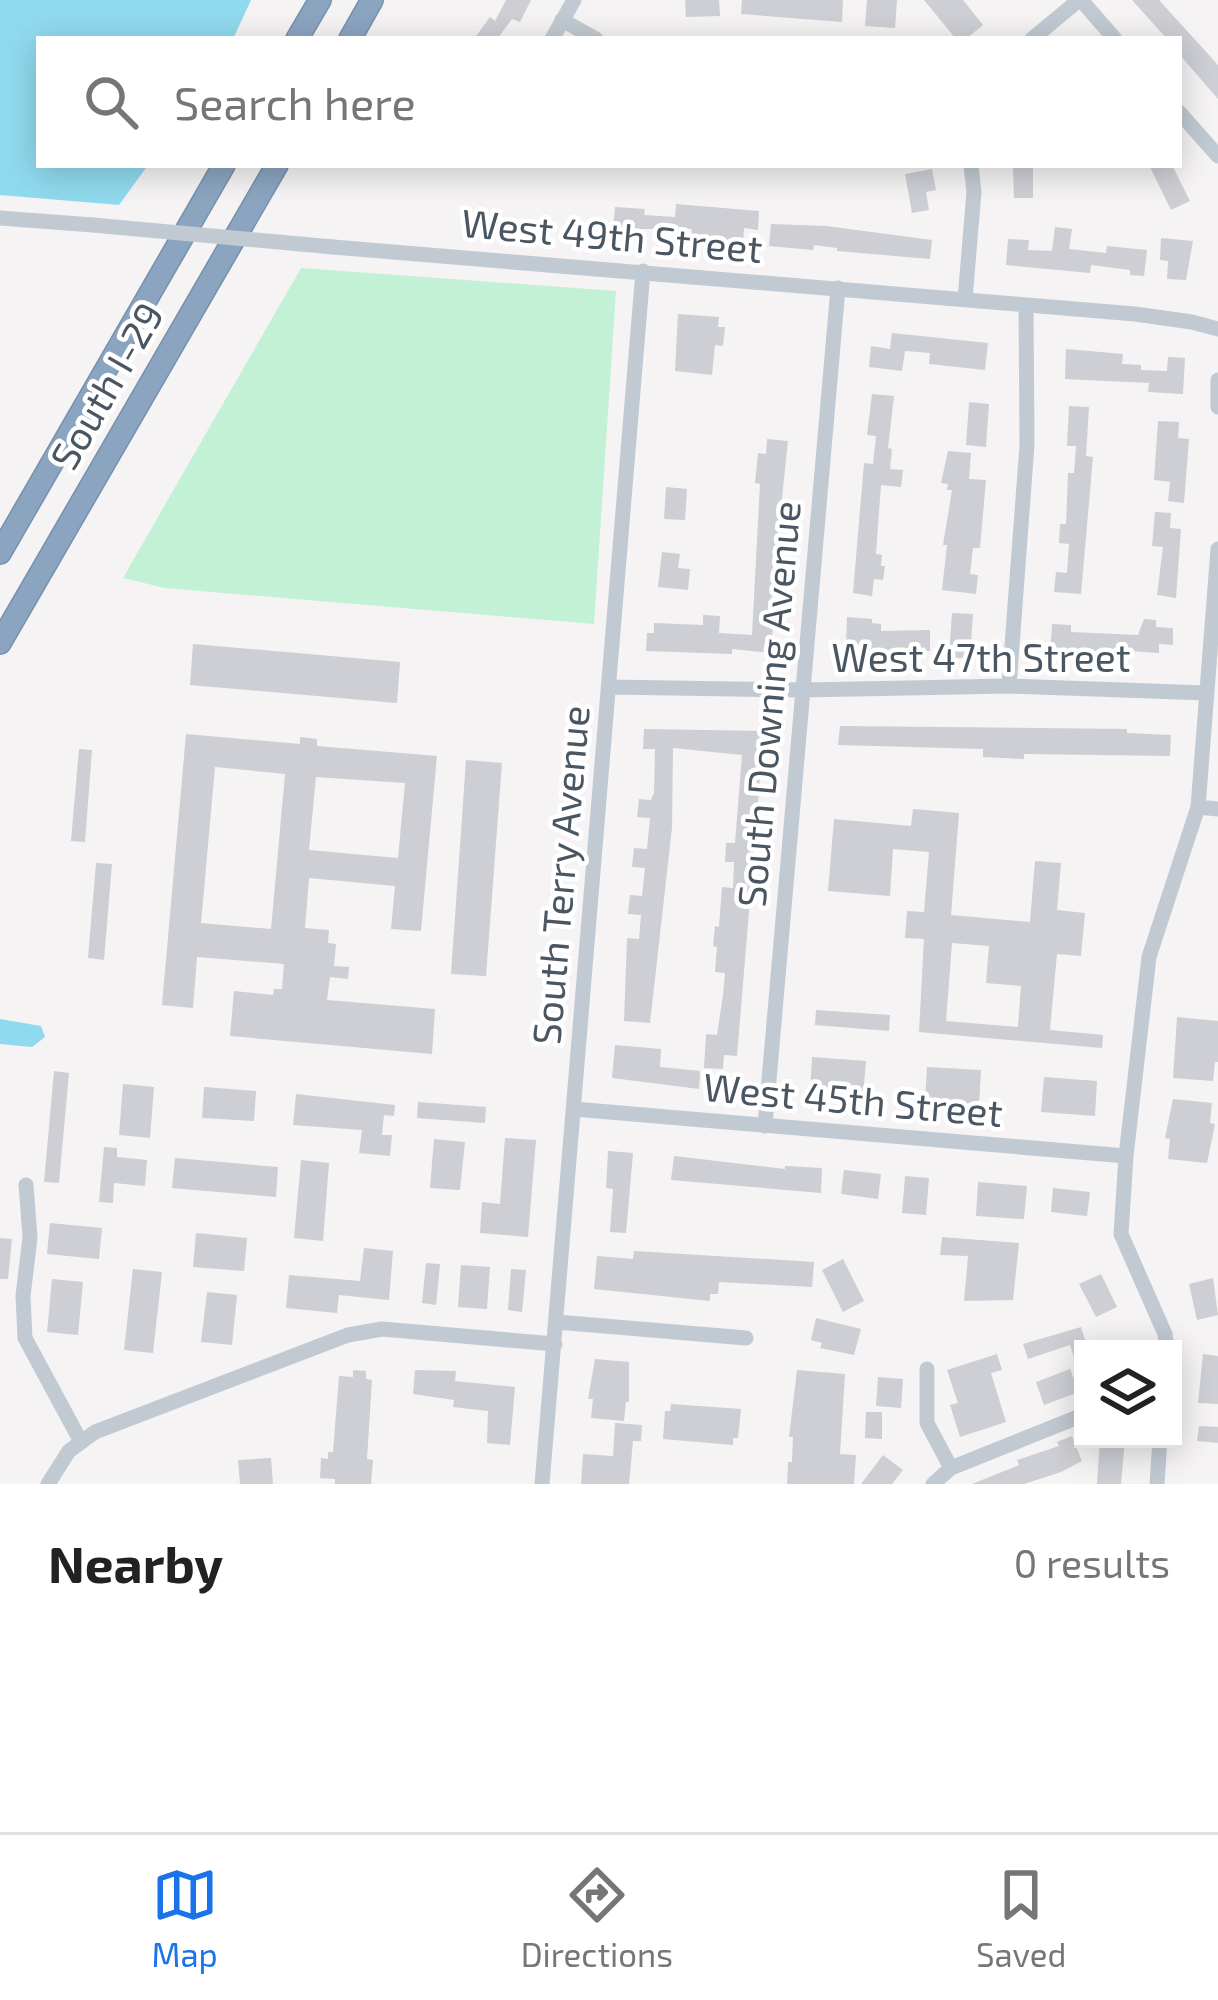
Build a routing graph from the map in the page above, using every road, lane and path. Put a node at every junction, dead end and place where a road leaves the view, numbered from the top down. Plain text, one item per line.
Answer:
1 (320, 0) edge
2 (372, 0) edge
3 (574, 0) edge
4 (1080, 0) edge
5 (562, 20) junction
6 (299, 36) edge
7 (352, 36) edge
8 (554, 36) edge
9 (591, 36) edge
10 (1036, 36) edge
11 (1112, 36) edge
12 (1182, 115) edge
13 (1218, 156) edge
14 (222, 168) edge
15 (275, 168) edge
16 (970, 168) edge
17 (0, 218) edge
18 (643, 271) junction
19 (838, 288) junction
20 (965, 299) junction
21 (1026, 305) junction
22 (1218, 329) edge
23 (1218, 380) edge
24 (1218, 407) edge
25 (1218, 549) edge
26 (0, 553) edge
27 (0, 643) edge
28 (1009, 686) junction
29 (610, 687) junction
30 (804, 690) junction
31 (1207, 693) junction
32 (1198, 807) junction
33 (1218, 809) edge
34 (574, 1109) junction
35 (765, 1126) junction
36 (1126, 1156) junction
37 (26, 1185) dead end
38 (557, 1322) junction
39 (746, 1338) dead end
40 (1166, 1340) edge
41 (555, 1344) junction
42 (927, 1369) dead end
43 (1074, 1419) edge
44 (80, 1440) junction
45 (1159, 1448) edge
46 (951, 1468) junction
47 (48, 1484) edge
48 (542, 1484) edge
49 (933, 1484) edge
50 (1156, 1484) edge

1 - 6 highway
2 - 7 highway
3 - 5 street
4 - 10 street
4 - 11 street
5 - 8 street
5 - 9 street
12 - 13 street
14 - 26 highway, South I-29
15 - 27 highway, South I-29
16 - 20 street
17 - 18 street, West 49th Street, bridge
18 - 19 street, West 49th Street
18 - 29 street, South Terry Avenue
19 - 20 street, West 49th Street
19 - 30 street, South Downing Avenue
20 - 21 street, West 49th Street
21 - 22 street, West 49th Street
21 - 28 street
23 - 24 street
25 - 31 street
28 - 30 street, West 47th Street
28 - 31 street, West 47th Street
29 - 30 street, West 47th Street
29 - 34 street, South Terry Avenue
30 - 35 street, South Downing Avenue
31 - 32 street
32 - 33 street
32 - 36 street
34 - 35 street, West 45th Street
34 - 38 street, South Terry Avenue
35 - 36 street, West 45th Street
36 - 40 street
37 - 44 street
38 - 39 street
38 - 41 street, South Terry Avenue
41 - 44 street
41 - 48 street, South Terry Avenue
42 - 46 street
43 - 46 street
44 - 47 street
45 - 50 street
46 - 49 street

